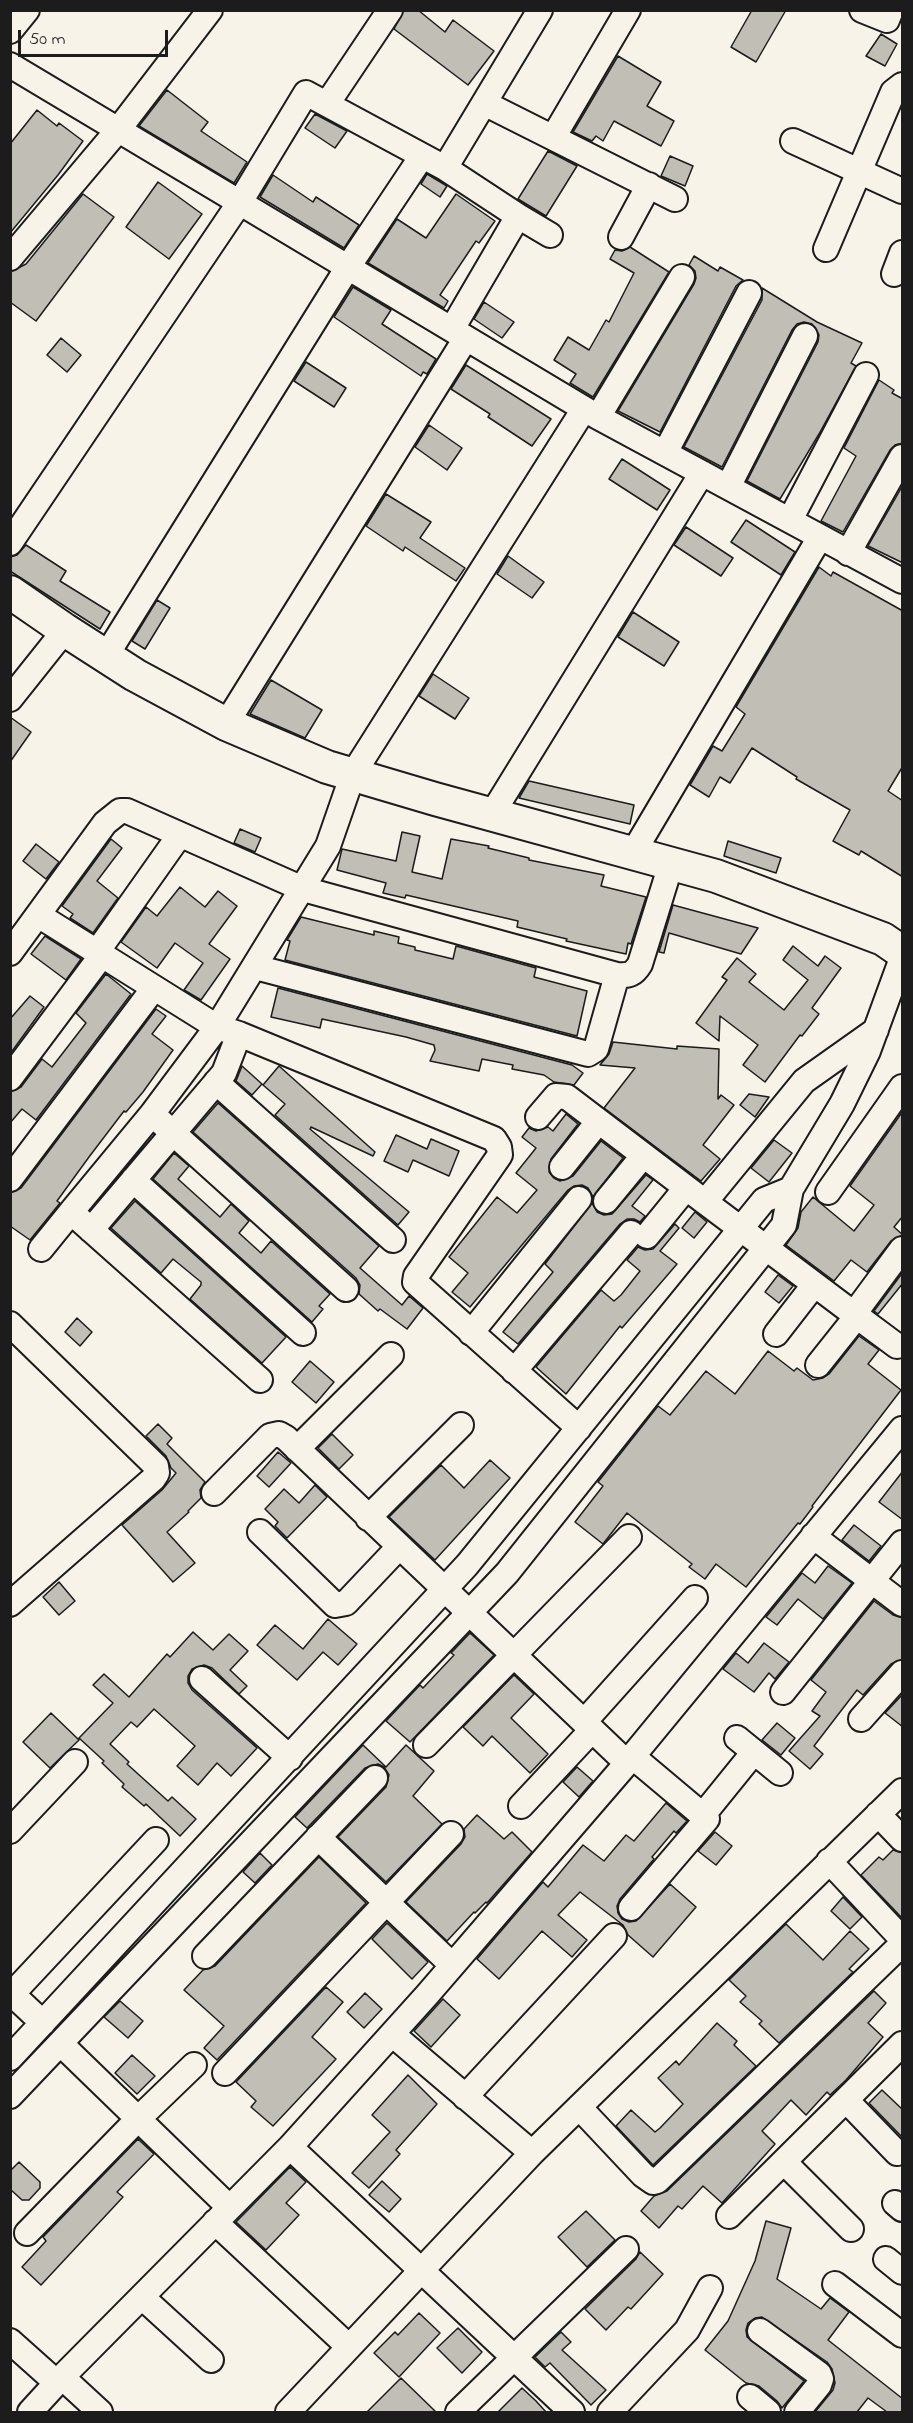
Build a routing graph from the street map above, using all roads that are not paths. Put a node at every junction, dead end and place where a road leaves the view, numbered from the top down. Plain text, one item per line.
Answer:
1 (27, 10) edge
2 (210, 10) edge
3 (390, 10) edge
4 (540, 10) edge
5 (628, 10) edge
6 (862, 10) edge
7 (891, 10) edge
8 (10, 31) edge
9 (10, 65) edge
10 (903, 85) edge
11 (484, 103) junction
12 (327, 104) junction
13 (118, 130) junction
14 (554, 136) junction
15 (793, 141) dead end
16 (422, 156) junction
17 (445, 168) junction
18 (858, 172) junction
19 (649, 185) junction
20 (903, 191) edge
21 (675, 199) dead end
22 (240, 202) junction
23 (518, 216) junction
24 (550, 235) dead end
25 (621, 237) dead end
26 (826, 249) dead end
27 (10, 258) edge
28 (348, 267) junction
29 (682, 276) dead end
30 (749, 293) dead end
31 (459, 334) junction
32 (805, 336) dead end
33 (867, 375) dead end
34 (591, 413) junction
35 (665, 453) junction
36 (903, 457) edge
37 (702, 473) junction
38 (728, 487) junction
39 (790, 520) junction
40 (820, 537) junction
41 (10, 543) edge
42 (848, 553) junction
43 (903, 581) edge
44 (10, 592) edge
45 (65, 630) junction
46 (106, 656) junction
47 (10, 699) edge
48 (226, 724) junction
49 (353, 774) junction
50 (492, 814) junction
51 (179, 836) junction
52 (633, 853) junction
53 (671, 864) junction
54 (303, 890) junction
55 (38, 915) junction
56 (903, 952) edge
57 (10, 953) edge
58 (99, 954) junction
59 (903, 958) edge
60 (255, 967) junction
61 (617, 975) junction
62 (154, 988) junction
63 (876, 1030) junction
64 (228, 1031) junction
65 (10, 1078) edge
66 (216, 1082) junction
67 (903, 1087) edge
68 (152, 1114) junction
69 (538, 1117) dead end
70 (598, 1122) junction
71 (174, 1134) junction
72 (642, 1155) junction
73 (562, 1167) dead end
74 (10, 1179) edge
75 (132, 1180) junction
76 (791, 1189) junction
77 (828, 1192) dead end
78 (696, 1195) junction
79 (579, 1199) dead end
80 (606, 1201) dead end
81 (71, 1212) junction
82 (91, 1230) junction
83 (741, 1231) junction
84 (393, 1240) dead end
85 (41, 1249) dead end
86 (765, 1249) junction
87 (903, 1249) edge
88 (814, 1285) junction
89 (346, 1289) dead end
90 (855, 1315) junction
91 (10, 1324) edge
92 (303, 1333) dead end
93 (471, 1334) junction
94 (776, 1334) dead end
95 (897, 1346) dead end
96 (391, 1355) dead end
97 (818, 1365) dead end
98 (514, 1371) junction
99 (260, 1380) dead end
100 (461, 1425) dead end
101 (579, 1428) junction
102 (903, 1429) edge
103 (297, 1449) junction
104 (214, 1493) dead end
105 (368, 1518) junction
106 (260, 1532) dead end
107 (813, 1536) junction
108 (629, 1538) dead end
109 (903, 1543) edge
110 (399, 1547) junction
111 (873, 1581) junction
112 (443, 1590) junction
113 (695, 1598) dead end
114 (10, 1604) edge
115 (903, 1604) edge
116 (469, 1614) junction
117 (513, 1655) junction
118 (903, 1673) edge
119 (202, 1679) dead end
120 (783, 1692) dead end
121 (861, 1719) dead end
122 (588, 1726) junction
123 (426, 1745) dead end
124 (290, 1758) junction
125 (629, 1759) junction
126 (75, 1762) dead end
127 (780, 1773) dead end
128 (375, 1778) dead end
129 (903, 1791) edge
130 (521, 1806) dead end
131 (878, 1814) junction
132 (703, 1815) junction
133 (10, 1831) edge
134 (451, 1834) dead end
135 (318, 1837) junction
136 (903, 1839) edge
137 (156, 1840) dead end
138 (829, 1861) junction
139 (387, 1903) junction
140 (631, 1908) dead end
141 (614, 1936) dead end
142 (903, 1939) edge
143 (903, 1944) edge
144 (205, 1956) dead end
145 (452, 1965) junction
146 (11, 1993) edge
147 (43, 2023) junction
148 (392, 2034) junction
149 (61, 2044) junction
150 (903, 2044) edge
151 (10, 2058) edge
152 (194, 2065) dead end
153 (225, 2073) dead end
154 (10, 2096) edge
155 (465, 2097) junction
156 (846, 2100) junction
157 (579, 2106) junction
158 (137, 2120) junction
159 (290, 2147) junction
160 (532, 2153) junction
161 (897, 2153) dead end
162 (784, 2162) junction
163 (222, 2215) junction
164 (729, 2216) dead end
165 (852, 2229) dead end
166 (27, 2233) dead end
167 (626, 2249) dead end
168 (421, 2270) junction
169 (835, 2284) dead end
170 (710, 2288) dead end
171 (142, 2296) junction
172 (760, 2331) dead end
173 (903, 2336) edge
174 (10, 2341) edge
175 (349, 2347) junction
176 (514, 2358) junction
177 (211, 2360) dead end
178 (60, 2380) junction
179 (30, 2412) edge
180 (100, 2412) edge
181 (288, 2412) edge
182 (458, 2412) edge
183 (572, 2412) edge
184 (610, 2412) edge
185 (797, 2412) edge

1 - 8 street
2 - 13 street
3 - 12 street
4 - 11 street
5 - 14 street
6 - 7 street
9 - 13 street
10 - 18 street
11 - 14 street
11 - 17 street
12 - 16 street
12 - 22 street
13 - 22 street
13 - 27 street
14 - 19 street
15 - 18 street
16 - 17 street
16 - 28 street
17 - 23 street
18 - 20 street
18 - 26 street
19 - 21 street
19 - 25 street
22 - 28 street
22 - 41 street
23 - 24 street
23 - 31 street
28 - 31 street
28 - 46 street
29 - 34 street
30 - 35 street
31 - 34 street
31 - 48 street
32 - 38 street
33 - 39 street
34 - 35 street
34 - 49 street
35 - 37 street
36 - 42 street
37 - 38 street
37 - 50 street
38 - 39 street
39 - 40 street
40 - 42 street
40 - 52 street
42 - 43 street
44 - 45 main road
45 - 46 main road
45 - 47 street
46 - 48 main road
48 - 49 main road
49 - 50 main road
49 - 54 street
50 - 52 main road
51 - 54 street
51 - 55 street
51 - 58 street
52 - 53 main road
53 - 56 main road
53 - 61 street
54 - 60 street
54 - 61 street
55 - 57 street
55 - 58 street
58 - 62 street
58 - 65 street
59 - 63 street
60 - 61 street
60 - 64 street
62 - 64 street
62 - 74 street
63 - 76 street
63 - 78 street
64 - 66 street
64 - 68 street
64 - 93 street
66 - 71 street
66 - 84 street
67 - 77 street
68 - 71 street
68 - 81 street
69 - 70 street
70 - 72 street
70 - 73 street
71 - 75 street
71 - 89 street
72 - 78 street
72 - 80 street
75 - 82 street
75 - 92 street
76 - 83 street
76 - 86 street
78 - 83 street
78 - 98 street
79 - 93 street
81 - 82 street
81 - 85 street
82 - 99 street
83 - 86 street
83 - 101 street
86 - 88 street
86 - 116 street
87 - 90 street
88 - 90 street
88 - 94 street
90 - 95 street
90 - 97 street
91 - 114 street
93 - 98 street
96 - 103 street
98 - 101 street
100 - 105 street
101 - 112 street
102 - 107 street
103 - 104 street
103 - 105 street
105 - 110 street
106 - 110 street
107 - 111 street
107 - 125 street
108 - 117 street
109 - 111 street
110 - 112 street
111 - 115 street
111 - 120 street
112 - 116 street
112 - 124 street
113 - 122 street
116 - 117 street
116 - 149 street
117 - 122 street
117 - 123 street
118 - 121 street
119 - 124 street
122 - 125 street
122 - 130 street
124 - 147 street
125 - 132 street
125 - 145 street
126 - 133 street
127 - 132 street
128 - 135 street
129 - 131 street
131 - 136 street
131 - 138 street
132 - 140 street
134 - 139 street
135 - 139 street
135 - 144 street
137 - 146 street
138 - 142 street
138 - 157 street
139 - 145 street
139 - 153 street
141 - 155 street
143 - 157 street
145 - 148 street
146 - 147 street
147 - 151 street
148 - 155 street
148 - 159 street
149 - 154 street
149 - 158 street
150 - 156 street
152 - 158 street
155 - 160 street
156 - 161 street
156 - 162 street
157 - 160 street
158 - 163 street
158 - 166 street
159 - 163 street
159 - 168 street
160 - 168 street
162 - 164 street
162 - 165 street
163 - 171 street
163 - 175 street
167 - 176 street
168 - 175 street
168 - 176 street
169 - 173 street
170 - 184 street
171 - 177 street
171 - 178 street
172 - 185 street
174 - 178 street
175 - 181 street
176 - 182 street
176 - 183 street
178 - 179 street
178 - 180 street

